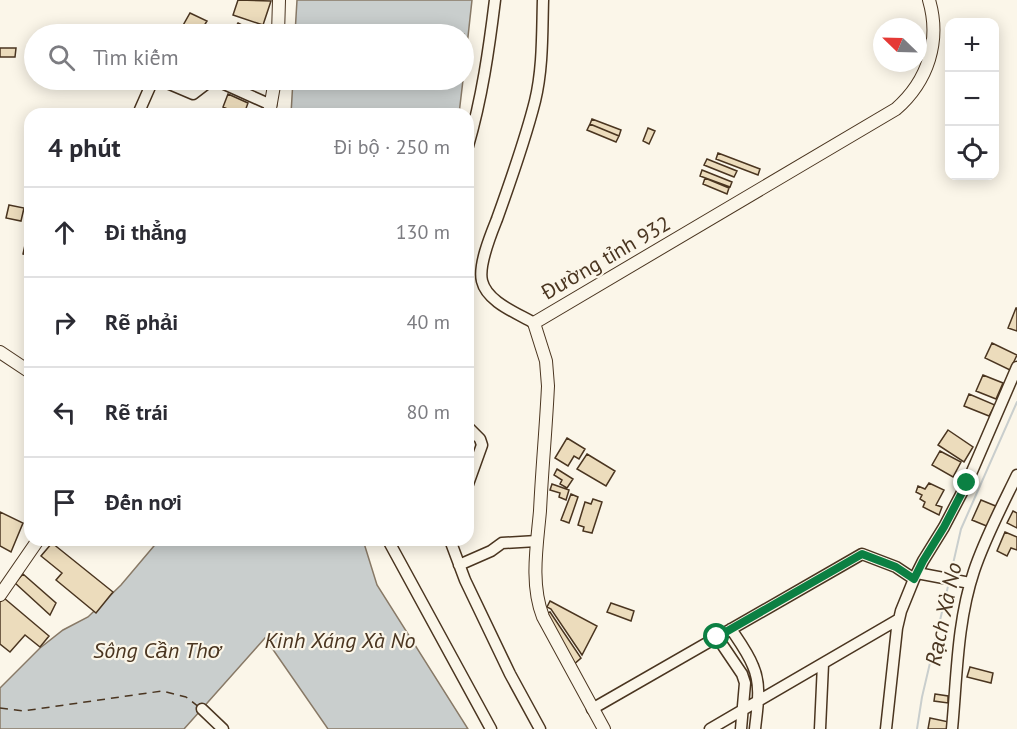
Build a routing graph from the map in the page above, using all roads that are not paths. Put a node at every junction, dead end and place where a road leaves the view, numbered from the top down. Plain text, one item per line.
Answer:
1 (279, 0) edge
2 (495, 0) edge
3 (543, 0) edge
4 (929, 0) edge
5 (278, 24) edge
6 (149, 90) edge
7 (184, 90) edge
8 (198, 90) edge
9 (232, 90) edge
10 (273, 90) edge
11 (141, 108) edge
12 (266, 108) edge
13 (270, 108) edge
14 (474, 127) edge
15 (534, 323) junction
16 (0, 352) edge
17 (1017, 367) edge
18 (24, 368) edge
19 (474, 433) edge
20 (474, 467) edge
21 (1017, 475) edge
22 (537, 541) junction
23 (35, 546) edge
24 (390, 546) edge
25 (452, 546) edge
26 (459, 565) junction
27 (919, 576) junction
28 (968, 582) junction
29 (0, 595) edge
30 (899, 619) junction
31 (731, 628) junction
32 (717, 637) junction
33 (823, 664) junction
34 (758, 703) junction
35 (202, 709) dead end
36 (592, 709) junction
37 (742, 712) junction
38 (223, 729) edge
39 (491, 729) edge
40 (540, 729) edge
41 (604, 729) edge
42 (710, 729) edge
43 (741, 729) edge
44 (755, 729) edge
45 (820, 729) edge
46 (886, 729) edge
47 (952, 729) edge

1 - 5 main road
2 - 14 street
3 - 15 street
4 - 15 main road, Đường tỉnh 932
6 - 11 street
7 - 8 street
9 - 12 street
10 - 13 main road
15 - 22 main road, Đường tỉnh 932
16 - 18 main road
17 - 27 street
19 - 20 street
21 - 28 street
22 - 26 street
22 - 36 main road, Đường tỉnh 932
23 - 29 main road
24 - 39 street
25 - 26 street
26 - 40 street
27 - 28 street
27 - 30 street
27 - 31 street
28 - 47 street
30 - 33 street
30 - 46 street
31 - 32 street
31 - 34 street
32 - 36 street
32 - 37 street
33 - 34 street
33 - 45 street
34 - 37 street
34 - 44 street
35 - 38 street
36 - 41 main road, Đường tỉnh 932
37 - 42 street
37 - 43 street

